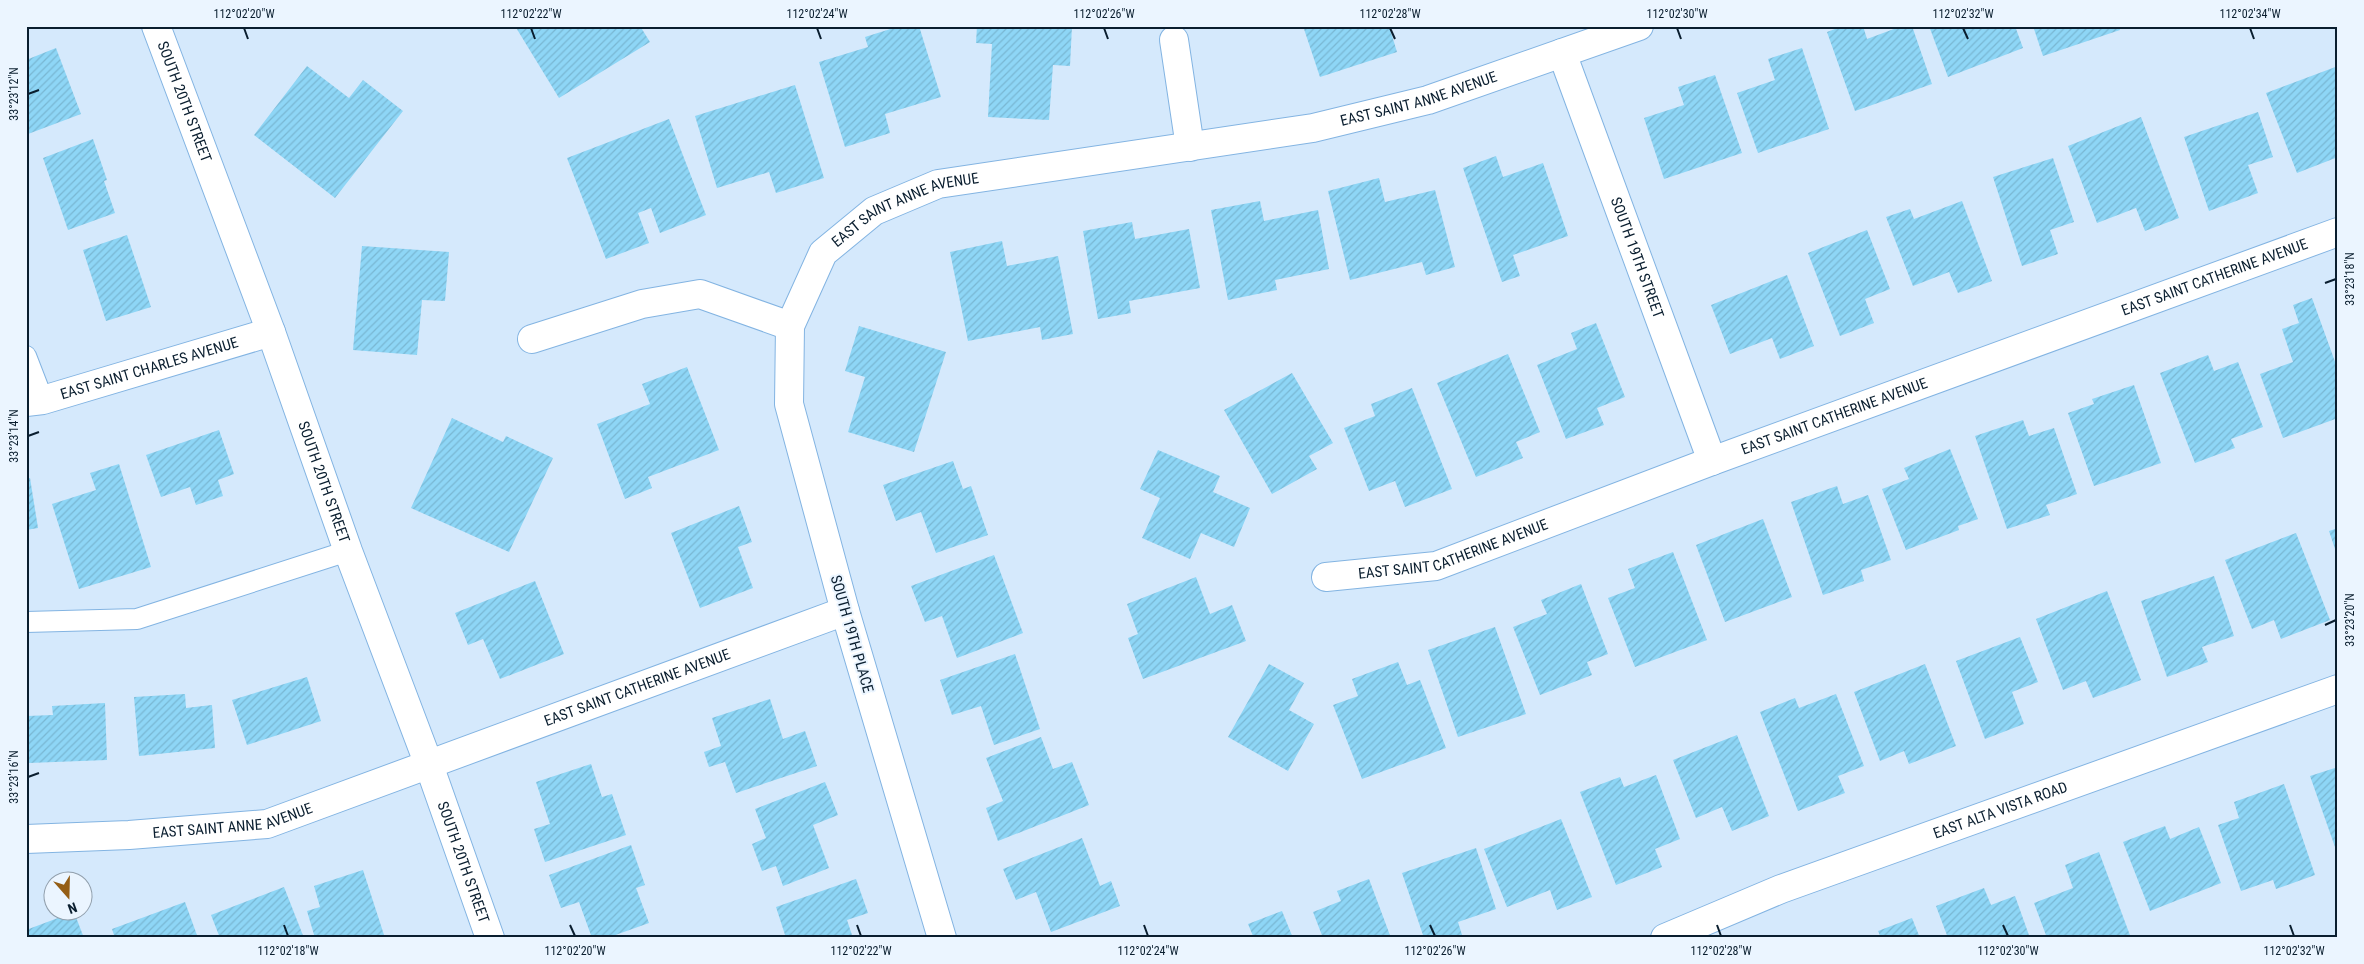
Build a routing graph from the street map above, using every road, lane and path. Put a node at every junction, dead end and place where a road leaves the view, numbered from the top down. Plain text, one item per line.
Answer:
1 (156, 26) edge
2 (1639, 26) edge
3 (1174, 40) dead end
4 (1562, 53) junction
5 (1190, 147) junction
6 (2338, 232) edge
7 (790, 326) junction
8 (271, 332) junction
9 (532, 339) dead end
10 (26, 356) edge
11 (34, 401) edge
12 (1712, 461) junction
13 (348, 552) junction
14 (1326, 577) dead end
15 (845, 611) junction
16 (26, 622) edge
17 (2338, 689) edge
18 (430, 765) junction
19 (26, 840) edge
20 (490, 938) edge
21 (942, 938) edge
22 (1665, 938) edge

1 - 8 street, SOUTH 20TH STREET
2 - 4 street, EAST SAINT ANNE AVENUE
3 - 5 street
4 - 5 street, EAST SAINT ANNE AVENUE
4 - 12 street, SOUTH 19TH STREET
5 - 7 street, EAST SAINT ANNE AVENUE
6 - 12 street, EAST SAINT CATHERINE AVENUE
7 - 9 street
7 - 15 street, SOUTH 19TH PLACE
8 - 11 street, EAST SAINT CHARLES AVENUE
8 - 13 street, SOUTH 20TH STREET
10 - 11 lane
12 - 14 street, EAST SAINT CATHERINE AVENUE
13 - 16 lane
13 - 18 street, SOUTH 20TH STREET
15 - 18 street, EAST SAINT CATHERINE AVENUE
15 - 21 street, SOUTH 19TH PLACE
17 - 22 street, EAST ALTA VISTA ROAD
18 - 19 street, EAST SAINT ANNE AVENUE
18 - 20 street, SOUTH 20TH STREET

